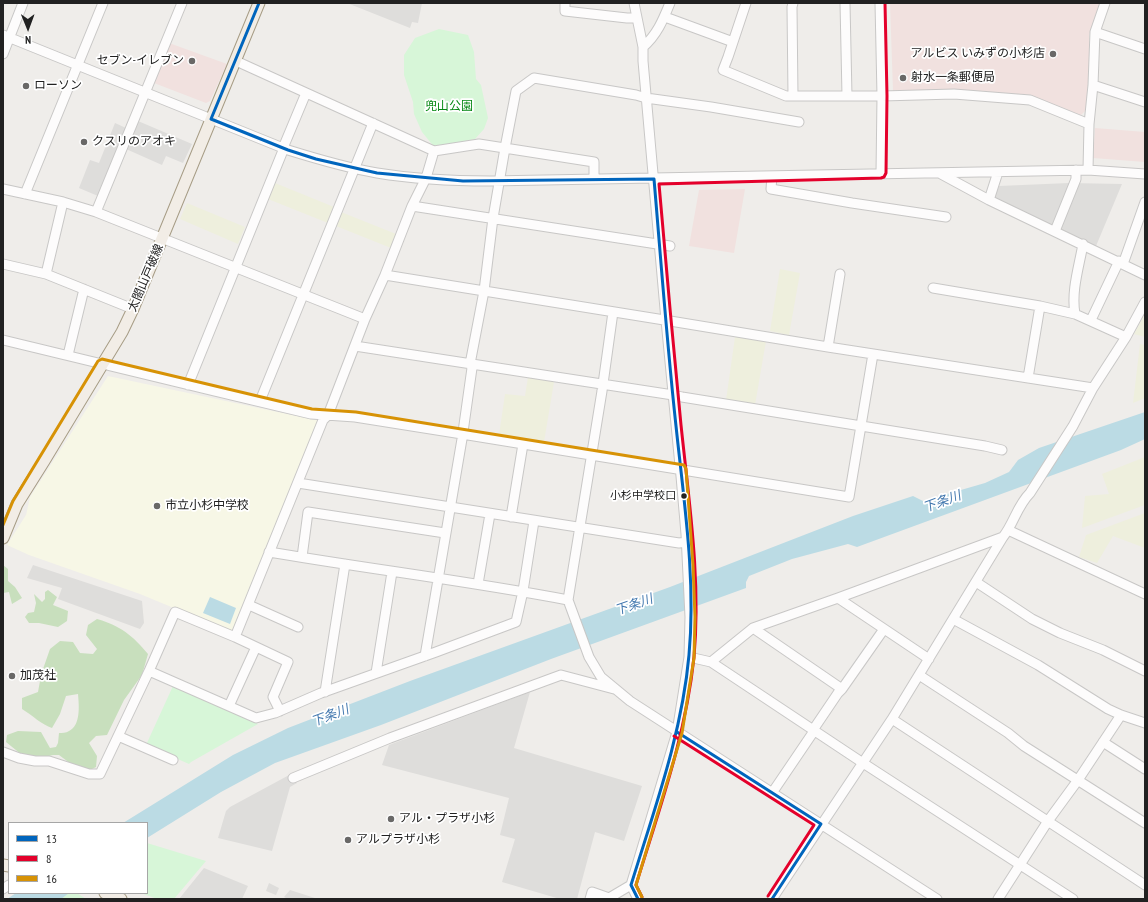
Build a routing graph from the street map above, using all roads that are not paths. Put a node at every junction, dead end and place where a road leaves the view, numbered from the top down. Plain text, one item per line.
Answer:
1 (24, 3) edge
2 (103, 3) edge
3 (182, 3) edge
4 (259, 3) edge
5 (565, 3) edge
6 (634, 3) edge
7 (670, 3) edge
8 (746, 3) edge
9 (793, 3) edge
10 (845, 3) edge
11 (880, 3) edge
12 (1105, 3) edge
13 (665, 17) junction
14 (637, 18) junction
15 (1095, 32) junction
16 (6, 36) edge
17 (733, 42) junction
18 (643, 47) junction
19 (1145, 49) edge
20 (3, 54) edge
21 (236, 61) junction
22 (77, 65) junction
23 (1093, 85) junction
24 (145, 93) junction
25 (306, 93) junction
26 (793, 96) junction
27 (847, 96) junction
28 (882, 96) junction
29 (646, 98) junction
30 (1145, 102) edge
31 (211, 119) junction
32 (799, 122) dead end
33 (372, 123) junction
34 (1089, 124) junction
35 (284, 148) junction
36 (504, 148) junction
37 (434, 151) junction
38 (354, 167) junction
39 (1076, 170) junction
40 (1088, 170) junction
41 (998, 172) junction
42 (881, 173) junction
43 (940, 173) junction
44 (1145, 174) edge
45 (772, 176) junction
46 (426, 178) junction
47 (594, 179) junction
48 (654, 179) junction
49 (499, 180) junction
50 (3, 189) edge
51 (25, 194) junction
52 (988, 200) junction
53 (63, 202) junction
54 (1145, 202) edge
55 (412, 206) junction
56 (96, 212) junction
57 (946, 217) dead end
58 (493, 218) junction
59 (1055, 231) junction
60 (163, 238) junction
61 (1083, 244) junction
62 (660, 245) junction
63 (670, 246) dead end
64 (1121, 263) junction
65 (3, 264) edge
66 (235, 267) junction
67 (46, 274) junction
68 (840, 274) dead end
69 (1145, 274) edge
70 (384, 275) junction
71 (933, 288) dead end
72 (84, 289) junction
73 (484, 291) junction
74 (303, 294) junction
75 (1145, 302) edge
76 (1040, 306) junction
77 (133, 309) junction
78 (613, 312) junction
79 (1075, 314) junction
80 (365, 319) junction
81 (666, 320) junction
82 (1091, 320) junction
83 (1126, 337) junction
84 (3, 340) edge
85 (355, 346) junction
86 (828, 347) junction
87 (873, 354) junction
88 (68, 355) junction
89 (102, 364) junction
90 (470, 364) junction
91 (1028, 378) junction
92 (602, 384) junction
93 (188, 385) junction
94 (1093, 388) junction
95 (673, 395) junction
96 (260, 401) junction
97 (328, 415) junction
98 (860, 426) junction
99 (462, 434) junction
100 (523, 444) junction
101 (1002, 450) dead end
102 (591, 455) junction
103 (681, 469) junction
104 (298, 483) junction
105 (450, 507) junction
106 (490, 514) junction
107 (511, 517) junction
108 (534, 521) junction
109 (579, 528) junction
110 (445, 533) junction
111 (1006, 533) junction
112 (3, 538) edge
113 (687, 542) junction
114 (269, 552) junction
115 (302, 558) junction
116 (345, 564) junction
117 (392, 572) junction
118 (437, 579) junction
119 (976, 582) junction
120 (478, 584) junction
121 (523, 591) junction
122 (1145, 594) edge
123 (838, 598) junction
124 (568, 600) junction
125 (249, 605) junction
126 (953, 619) junction
127 (298, 627) dead end
128 (753, 628) junction
129 (884, 629) junction
130 (235, 637) junction
131 (256, 647) junction
132 (425, 656) junction
133 (689, 657) junction
134 (929, 658) junction
135 (711, 662) junction
136 (149, 671) junction
137 (1145, 671) edge
138 (376, 673) junction
139 (919, 675) junction
140 (842, 689) junction
141 (615, 690) junction
142 (325, 692) junction
143 (229, 706) junction
144 (280, 711) junction
145 (1121, 715) junction
146 (892, 719) junction
147 (1145, 723) edge
148 (814, 730) junction
149 (677, 732) junction
150 (118, 736) junction
151 (1103, 742) junction
152 (3, 752) edge
153 (173, 760) dead end
154 (863, 763) junction
155 (1145, 769) edge
156 (293, 778) dead end
157 (1078, 780) junction
158 (772, 793) junction
159 (1048, 821) junction
160 (1145, 823) edge
161 (821, 824) junction
162 (1021, 864) junction
163 (631, 885) junction
164 (1145, 885) edge
165 (108, 894) edge
166 (121, 899) edge
167 (590, 899) edge
168 (638, 899) edge
169 (772, 899) edge
170 (937, 899) edge
171 (998, 899) edge
172 (1073, 899) edge

1 - 16 street
2 - 22 street
3 - 24 street
4 - 21 main road, 太閤山戸破線
5 - 14 street
6 - 14 street
7 - 13 street
8 - 17 street
9 - 26 street
10 - 27 street
11 - 28 street
12 - 15 street
13 - 17 street
13 - 18 street
14 - 18 street
15 - 19 street
15 - 23 street
16 - 20 street
16 - 22 street
17 - 26 street
18 - 29 street
21 - 25 street
21 - 31 main road, 太閤山戸破線
22 - 24 street
22 - 51 street
23 - 30 street
23 - 34 street
24 - 31 street
24 - 56 street
25 - 33 street
25 - 35 street
26 - 27 street
27 - 28 street
28 - 34 street
28 - 42 street
29 - 32 street
29 - 36 street
29 - 48 street
31 - 35 street
31 - 60 main road, 太閤山戸破線
33 - 37 street
33 - 38 street
34 - 40 street
35 - 38 street
35 - 66 street
36 - 37 street
36 - 47 street
36 - 49 street
37 - 46 street
38 - 46 street
38 - 74 street
39 - 40 street
39 - 41 street
39 - 59 street
40 - 44 street
41 - 43 street
41 - 52 street
42 - 43 street
42 - 45 street
43 - 52 street
45 - 48 street
45 - 57 street
46 - 49 street
46 - 55 street
47 - 48 street
47 - 49 street
48 - 62 street
49 - 58 street
50 - 51 street
51 - 53 street
52 - 59 street
53 - 56 street
53 - 67 street
54 - 64 street
55 - 58 street
55 - 70 street
56 - 60 street
58 - 62 street
58 - 73 street
59 - 61 street
60 - 66 street
60 - 77 main road, 太閤山戸破線
61 - 64 street
61 - 79 street
62 - 63 street
62 - 81 street
64 - 69 street
64 - 82 street
65 - 67 street
66 - 74 street
66 - 93 street
67 - 72 street
68 - 86 street
70 - 73 street
70 - 80 street
71 - 76 street
72 - 77 street
72 - 88 street
73 - 78 street
73 - 90 street
74 - 80 street
74 - 96 street
75 - 83 street
76 - 79 street
76 - 91 street
77 - 89 main road, 太閤山戸破線
78 - 81 street
78 - 92 street
79 - 82 street
80 - 85 street
81 - 86 street
81 - 95 street
82 - 83 street
83 - 94 street
84 - 88 street
85 - 90 street
85 - 97 street
86 - 87 street
87 - 91 street
87 - 98 street
88 - 89 street
89 - 93 street
89 - 112 main road, 太閤山戸破線
90 - 92 street
90 - 99 street
91 - 94 street
92 - 95 street
92 - 102 street
93 - 96 street
94 - 111 street
95 - 98 street
95 - 103 street
96 - 97 street
97 - 99 street
97 - 104 street
98 - 101 street
98 - 103 street
99 - 100 street
99 - 105 street
100 - 102 street
100 - 107 street
102 - 103 street
102 - 109 street
103 - 113 street
104 - 105 street
104 - 114 street
105 - 106 street
105 - 110 street
106 - 107 street
106 - 120 street
107 - 108 street
108 - 109 street
108 - 121 street
109 - 113 street
109 - 124 street
110 - 115 street
110 - 118 street
111 - 119 street
111 - 122 street
111 - 123 street
113 - 133 street
114 - 115 street
114 - 125 street
115 - 116 street
116 - 117 street
116 - 142 street
117 - 118 street
117 - 138 street
118 - 120 street
118 - 132 street
119 - 126 street
119 - 137 street
120 - 121 street
121 - 124 street
121 - 132 street
123 - 128 street
123 - 129 street
124 - 141 street
125 - 127 street
125 - 130 street
126 - 134 street
126 - 145 street
128 - 135 street
128 - 140 street
129 - 134 street
129 - 140 street
130 - 131 street
130 - 136 street
131 - 143 street
131 - 144 street
132 - 138 street
133 - 135 street
133 - 149 street
134 - 139 street
135 - 148 street
136 - 143 street
136 - 150 street
138 - 142 street
139 - 146 street
139 - 157 street
140 - 148 street
141 - 149 street
141 - 156 street
142 - 144 street
143 - 144 street
145 - 147 street
145 - 151 street
146 - 154 street
146 - 159 street
148 - 154 street
148 - 158 street
149 - 158 street
149 - 163 street
150 - 152 street
150 - 153 street
151 - 155 street
151 - 157 street
154 - 161 street
154 - 162 street
157 - 159 street
157 - 160 street
158 - 161 street
159 - 162 street
159 - 164 street
161 - 169 street
161 - 170 street
162 - 171 street
162 - 172 street
163 - 167 street
163 - 168 street
165 - 166 main road

